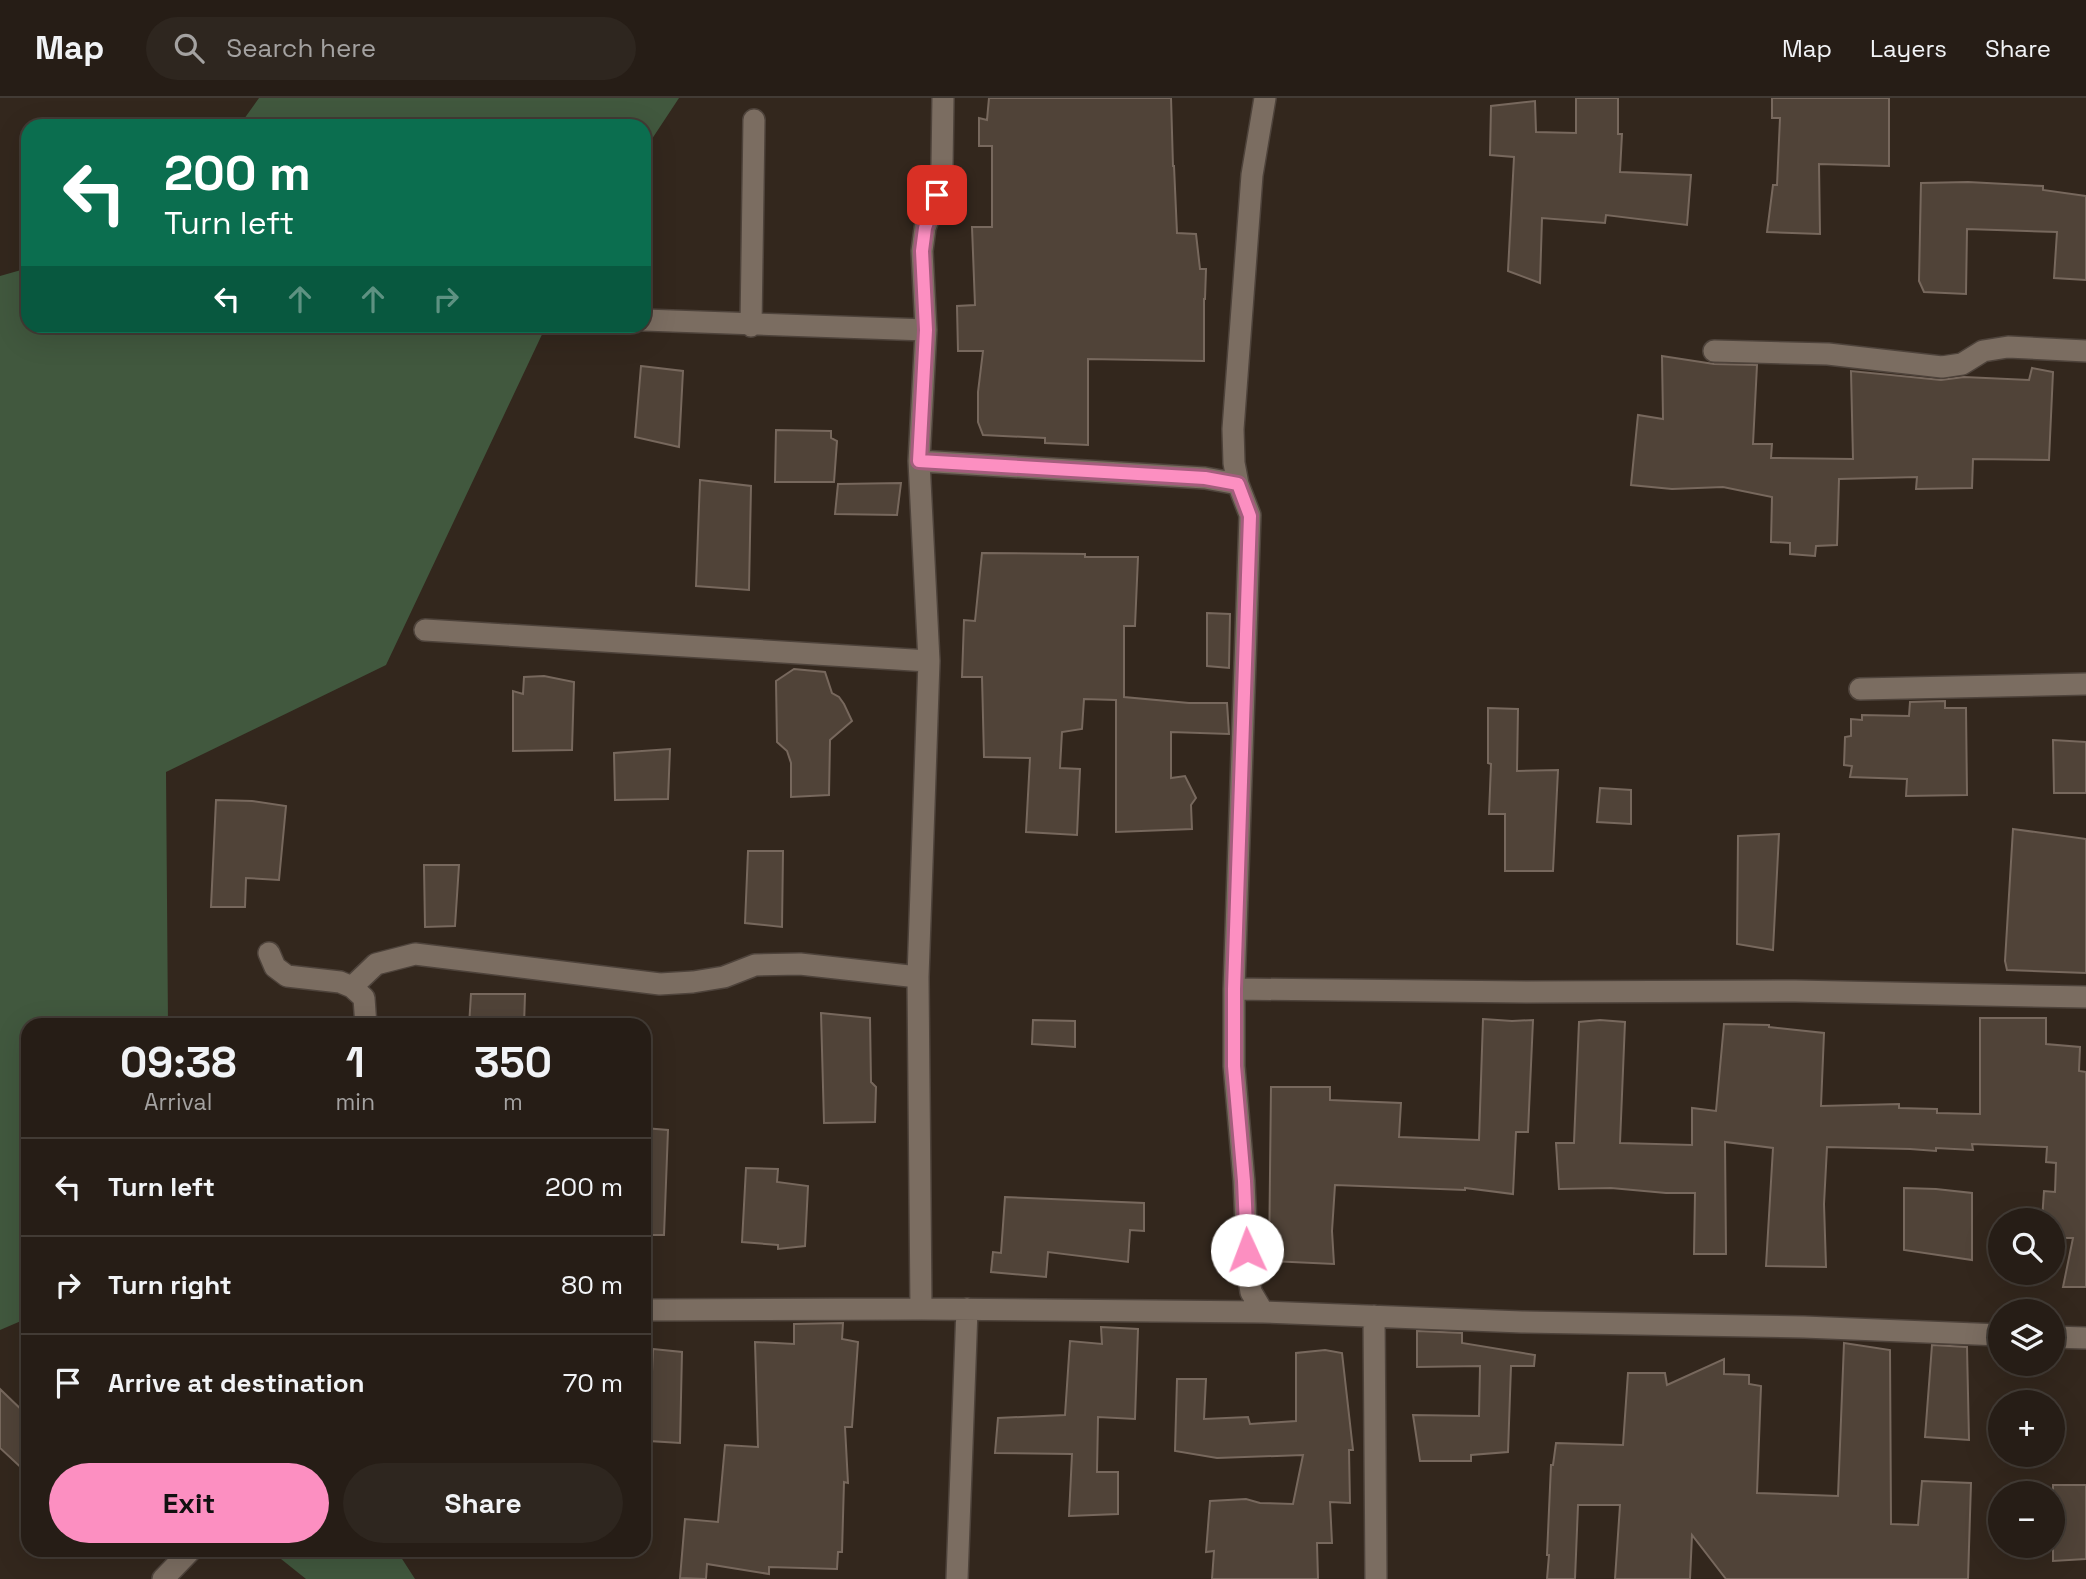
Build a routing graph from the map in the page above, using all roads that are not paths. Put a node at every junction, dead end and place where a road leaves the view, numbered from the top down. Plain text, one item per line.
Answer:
1 (943, 98) edge
2 (1265, 98) edge
3 (754, 120) dead end
4 (651, 320) edge
5 (751, 326) junction
6 (926, 330) junction
7 (1714, 351) dead end
8 (2086, 351) edge
9 (919, 461) junction
10 (1238, 484) junction
11 (425, 631) dead end
12 (929, 661) junction
13 (2086, 684) edge
14 (1860, 689) dead end
15 (269, 953) dead end
16 (918, 977) junction
17 (352, 987) junction
18 (1234, 989) junction
19 (2086, 997) edge
20 (365, 1018) edge
21 (921, 1309) junction
22 (967, 1309) junction
23 (651, 1310) edge
24 (1264, 1312) junction
25 (1374, 1316) junction
26 (1988, 1335) edge
27 (2065, 1337) edge
28 (2086, 1338) edge
29 (184, 1557) edge
30 (163, 1579) edge
31 (957, 1579) edge
32 (1376, 1579) edge

1 - 6 street
2 - 10 street
3 - 5 street
4 - 5 street
5 - 6 street
6 - 9 street
7 - 8 street
9 - 10 street
9 - 12 street
10 - 18 street
11 - 12 street
12 - 16 street
13 - 14 street
15 - 17 street
16 - 17 street
16 - 21 street
17 - 20 street
18 - 19 street
18 - 24 street
21 - 22 street
21 - 23 street
22 - 24 street
22 - 31 street
24 - 25 street
25 - 26 street
25 - 32 street
27 - 28 street
29 - 30 street

